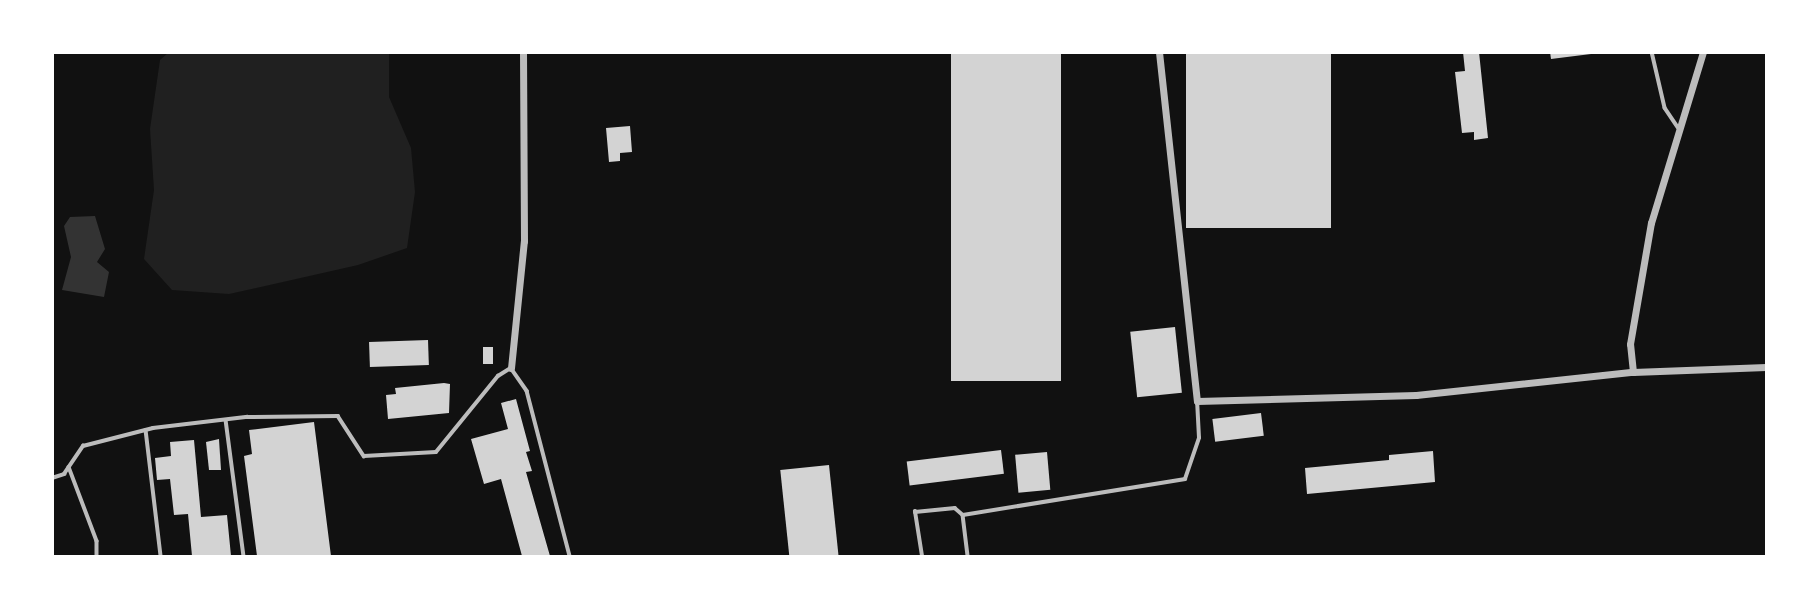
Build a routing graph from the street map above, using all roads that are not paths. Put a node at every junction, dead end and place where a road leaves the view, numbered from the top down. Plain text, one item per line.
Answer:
1 (523, 52) edge
2 (1160, 52) edge
3 (1652, 52) edge
4 (1703, 52) edge
5 (1678, 127) junction
6 (1766, 367) edge
7 (511, 368) junction
8 (1633, 372) junction
9 (1197, 401) junction
10 (226, 420) junction
11 (146, 429) junction
12 (69, 467) junction
13 (52, 478) edge
14 (963, 515) junction
15 (97, 556) edge
16 (162, 556) edge
17 (244, 556) edge
18 (570, 556) edge
19 (922, 556) edge
20 (968, 556) edge

1 - 7 street
2 - 9 street
3 - 5 lane
4 - 5 street
5 - 8 street
6 - 8 street
7 - 10 lane
7 - 18 lane
8 - 9 street
9 - 14 lane
10 - 11 lane
10 - 17 lane
11 - 12 lane
11 - 16 lane
12 - 13 lane
12 - 15 lane
14 - 19 lane
14 - 20 lane

